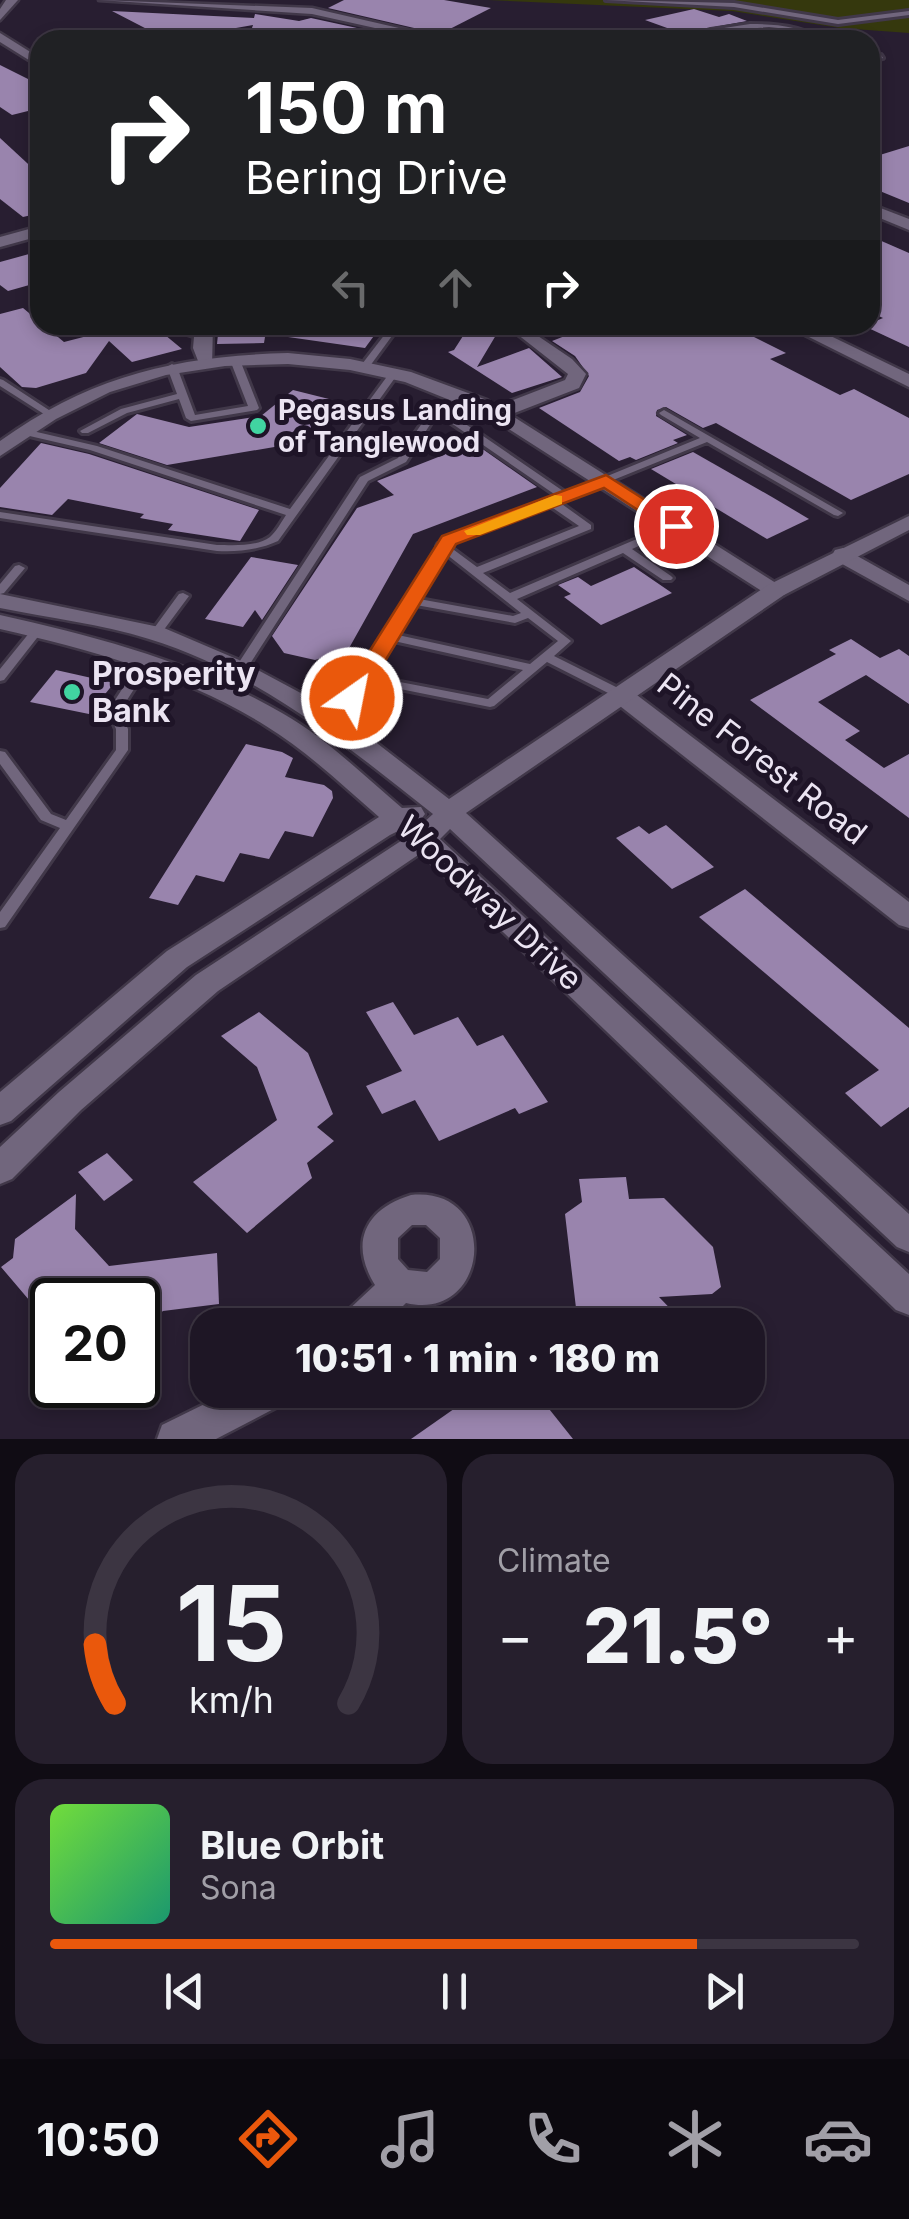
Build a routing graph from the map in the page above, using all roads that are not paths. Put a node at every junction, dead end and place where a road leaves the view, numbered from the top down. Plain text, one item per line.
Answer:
1 (12, 0) edge
2 (105, 0) edge
3 (608, 0) edge
4 (909, 9) edge
5 (0, 17) edge
6 (403, 30) edge
7 (718, 30) edge
8 (785, 30) edge
9 (0, 38) edge
10 (30, 56) edge
11 (880, 213) edge
12 (909, 225) edge
13 (30, 234) edge
14 (0, 242) edge
15 (204, 335) edge
16 (389, 335) edge
17 (527, 335) edge
18 (815, 335) edge
19 (206, 362) junction
20 (237, 367) junction
21 (364, 368) junction
22 (394, 373) junction
23 (175, 375) junction
24 (909, 381) edge
25 (0, 382) edge
26 (183, 395) junction
27 (467, 398) junction
28 (505, 410) junction
29 (440, 411) junction
30 (664, 413) dead end
31 (50, 414) junction
32 (85, 431) dead end
33 (24, 432) junction
34 (707, 438) junction
35 (0, 450) edge
36 (606, 481) junction
37 (565, 496) junction
38 (552, 502) junction
39 (292, 514) junction
40 (838, 514) dead end
41 (0, 515) edge
42 (909, 522) edge
43 (676, 526) junction
44 (442, 546) junction
45 (624, 548) junction
46 (843, 555) junction
47 (20, 568) dead end
48 (475, 572) junction
49 (667, 578) dead end
50 (776, 590) junction
51 (0, 591) edge
52 (909, 594) edge
53 (183, 596) dead end
54 (510, 598) junction
55 (0, 600) edge
56 (410, 601) junction
57 (529, 613) junction
58 (0, 622) edge
59 (38, 629) junction
60 (156, 633) junction
61 (390, 637) junction
62 (546, 657) junction
63 (146, 662) junction
64 (5, 664) edge
65 (532, 668) junction
66 (240, 670) junction
67 (0, 677) edge
68 (366, 678) junction
69 (620, 694) junction
70 (329, 720) junction
71 (0, 755) edge
72 (451, 806) junction
73 (68, 826) junction
74 (411, 829) junction
75 (909, 917) edge
76 (0, 924) edge
77 (0, 1111) edge
78 (776, 1114) junction
79 (742, 1139) junction
80 (0, 1169) edge
81 (909, 1236) edge
82 (402, 1284) dead end
83 (909, 1298) edge
84 (376, 1308) edge
85 (237, 1408) edge
86 (176, 1439) edge

1 - 5 main road
2 - 6 main road
3 - 4 lane
7 - 8 lane
9 - 10 main road
11 - 12 main road
13 - 14 main road
15 - 19 main road
16 - 21 lane
17 - 28 main road
18 - 24 main road
19 - 20 main road
19 - 23 main road
20 - 21 main road
20 - 26 lane
21 - 22 main road
22 - 27 main road
22 - 39 lane
23 - 26 lane
23 - 31 main road
25 - 31 lane
26 - 32 lane
27 - 28 main road
27 - 29 lane
28 - 36 main road
29 - 37 lane
29 - 66 lane
30 - 34 lane
31 - 33 main road
33 - 35 main road
33 - 39 lane
34 - 36 lane
34 - 40 lane
36 - 37 lane
36 - 43 main road
37 - 38 lane
38 - 44 lane
38 - 48 lane
39 - 41 lane
42 - 46 main road
43 - 45 lane
43 - 50 main road
44 - 48 lane
44 - 56 lane
45 - 49 lane
45 - 54 lane
46 - 50 main road
46 - 52 main road
47 - 51 lane
48 - 54 lane
50 - 69 main road
53 - 60 lane
54 - 57 lane
55 - 60 main road, Woodway Drive
56 - 57 lane
56 - 61 lane
57 - 62 lane
58 - 59 main road, Woodway Drive
59 - 63 main road, Woodway Drive
59 - 64 lane
60 - 63 main road
60 - 66 main road, Woodway Drive
61 - 65 lane
61 - 68 lane
62 - 65 lane
62 - 69 lane
63 - 73 lane
63 - 74 main road, Woodway Drive
64 - 67 lane
65 - 68 lane
66 - 70 main road, Woodway Drive
68 - 70 lane
69 - 72 main road
69 - 75 main road, Pine Forest Road
70 - 72 main road, Woodway Drive
71 - 73 lane
72 - 74 main road
72 - 78 main road, Woodway Drive
73 - 76 lane
74 - 77 main road
74 - 79 main road, Woodway Drive
74 - 80 main road
78 - 79 main road
78 - 81 main road, Woodway Drive
79 - 83 main road, Woodway Drive
82 - 84 main road
85 - 86 main road

